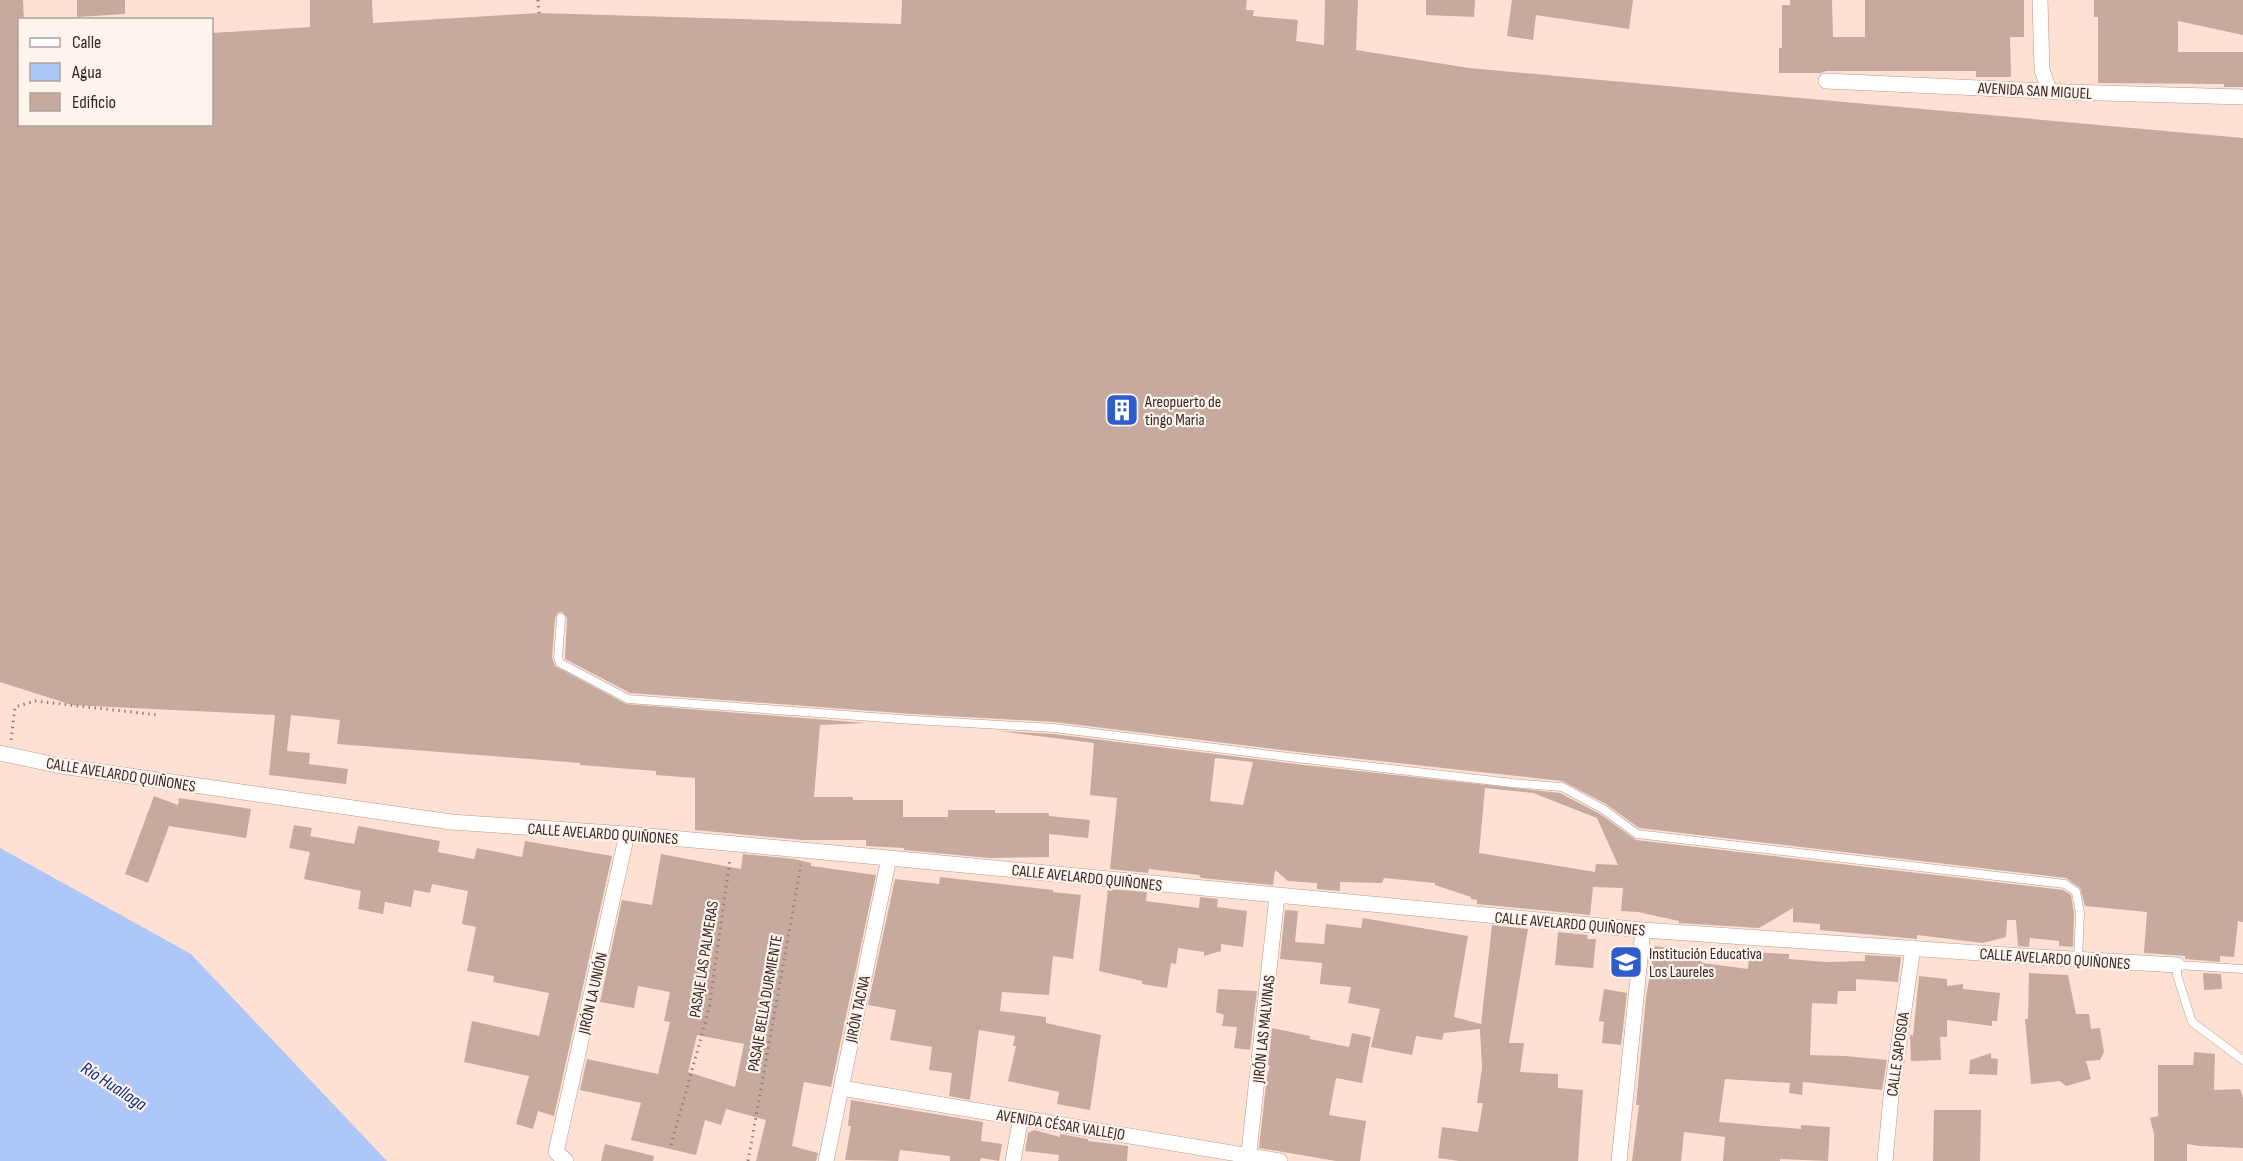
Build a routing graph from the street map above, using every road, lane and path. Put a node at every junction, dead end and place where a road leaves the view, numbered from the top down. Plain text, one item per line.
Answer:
1 (538, 0) edge
2 (2040, 0) edge
3 (539, 13) dead end
4 (1826, 81) dead end
5 (2049, 90) junction
6 (2243, 98) edge
7 (561, 618) dead end
8 (158, 715) dead end
9 (5, 748) edge
10 (627, 834) junction
11 (732, 844) junction
12 (804, 850) junction
13 (889, 858) junction
14 (1277, 896) junction
15 (1643, 930) junction
16 (1913, 948) junction
17 (2078, 960) junction
18 (2177, 965) junction
19 (2243, 969) edge
20 (2243, 1060) edge
21 (841, 1088) junction
22 (1021, 1117) junction
23 (671, 1145) dead end
24 (561, 1156) edge
25 (1248, 1158) edge
26 (748, 1161) edge
27 (826, 1161) edge
28 (1013, 1161) edge
29 (1280, 1161) edge
30 (1618, 1161) edge
31 (1885, 1161) edge

1 - 3 path
2 - 5 street
4 - 5 street, AVENIDA SAN MIGUEL
5 - 6 street, AVENIDA SAN MIGUEL
7 - 17 lane
8 - 9 path
9 - 10 street, CALLE AVELARDO QUIÑONES
10 - 11 street, CALLE AVELARDO QUIÑONES
10 - 24 street, JIRÓN LA UNIÓN
11 - 12 street, CALLE AVELARDO QUIÑONES
11 - 23 path, PASAJE LAS PALMERAS
12 - 13 street, CALLE AVELARDO QUIÑONES
12 - 26 path, PASAJE BELLA DURMIENTE
13 - 14 street, CALLE AVELARDO QUIÑONES
13 - 21 street, JIRÓN TACNA
14 - 15 street, CALLE AVELARDO QUIÑONES
14 - 25 street, JIRÓN LAS MALVINAS
15 - 16 street, CALLE AVELARDO QUIÑONES
15 - 30 street
16 - 17 street, CALLE AVELARDO QUIÑONES
16 - 31 street, CALLE SAPOSOA
17 - 18 street, CALLE AVELARDO QUIÑONES
18 - 19 lane
18 - 20 lane
21 - 22 street, AVENIDA CÉSAR VALLEJO
21 - 27 street, JIRÓN TACNA
22 - 25 street, AVENIDA CÉSAR VALLEJO
22 - 28 street
25 - 29 street, AVENIDA CÉSAR VALLEJO

